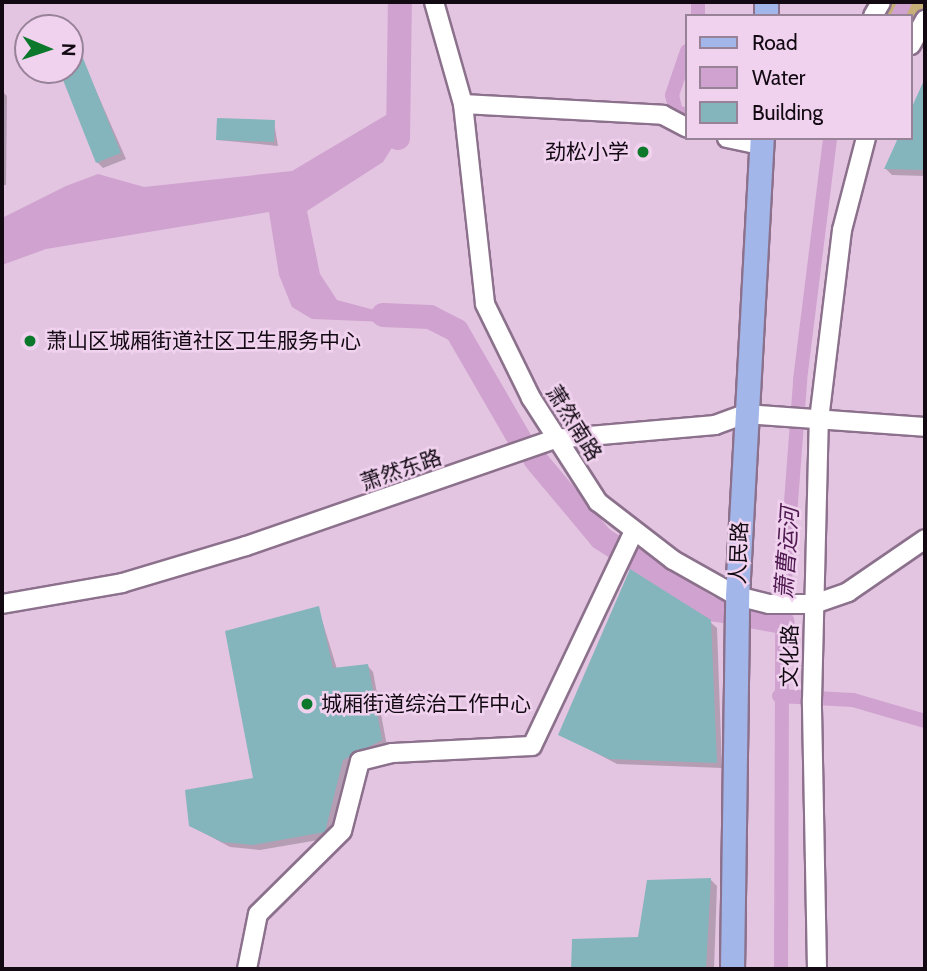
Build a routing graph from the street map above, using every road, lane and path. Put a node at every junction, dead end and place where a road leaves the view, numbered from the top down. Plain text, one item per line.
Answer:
1 (434, 2) edge
2 (925, 20) edge
3 (913, 41) edge
4 (463, 104) junction
5 (685, 127) edge
6 (865, 140) edge
7 (762, 141) edge
8 (745, 414) junction
9 (815, 420) junction
10 (925, 427) edge
11 (555, 439) junction
12 (633, 533) junction
13 (925, 539) edge
14 (737, 596) junction
15 (2, 604) edge
16 (809, 604) junction
17 (247, 969) edge
18 (732, 969) edge
19 (817, 969) edge

1 - 4 street, 萧然南路
2 - 3 street
4 - 5 street
4 - 11 street, 萧然南路
6 - 9 street, 文化路
7 - 8 main road, 人民路
8 - 9 street, 萧然东路
8 - 11 street, 萧然东路
8 - 14 main road, 人民路
9 - 10 street, 萧然东路
9 - 16 street, 文化路
11 - 12 street, 萧然南路
11 - 15 street, 萧然东路
12 - 14 street, 萧然南路
12 - 17 street
13 - 16 street, 萧然南路
14 - 16 street, 萧然南路
14 - 18 main road, 人民路
16 - 19 street, 文化路

